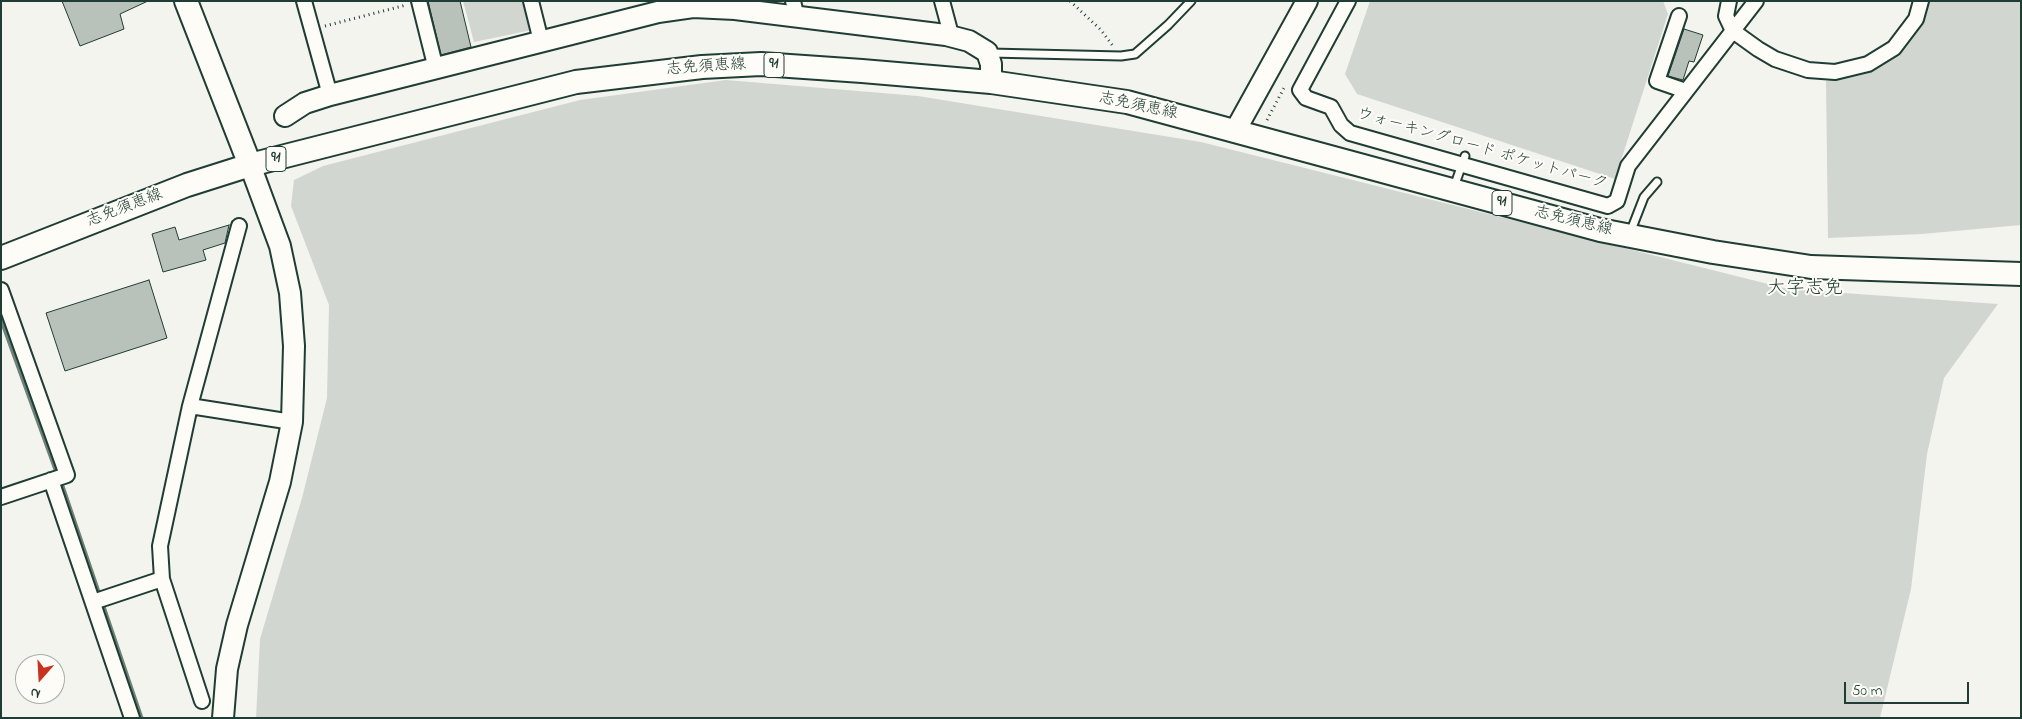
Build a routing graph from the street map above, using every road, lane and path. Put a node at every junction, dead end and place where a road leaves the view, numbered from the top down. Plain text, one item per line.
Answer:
1 (186, 1) edge
2 (304, 1) edge
3 (419, 1) edge
4 (531, 1) edge
5 (942, 1) edge
6 (1070, 1) edge
7 (1191, 1) edge
8 (1307, 1) edge
9 (1348, 1) edge
10 (1730, 1) edge
11 (1756, 1) edge
12 (1921, 1) edge
13 (724, 5) edge
14 (656, 7) edge
15 (795, 10) edge
16 (1679, 16) dead end
17 (312, 30) junction
18 (1733, 31) junction
19 (946, 35) junction
20 (541, 41) junction
21 (987, 52) junction
22 (1115, 56) junction
23 (436, 69) junction
24 (992, 82) junction
25 (1686, 91) junction
26 (330, 95) junction
27 (285, 116) dead end
28 (1236, 131) junction
29 (1465, 156) dead end
30 (250, 165) junction
31 (1657, 182) dead end
32 (1453, 190) junction
33 (239, 226) dead end
34 (1629, 236) junction
35 (1, 258) edge
36 (2021, 274) edge
37 (1, 290) edge
38 (190, 406) junction
39 (292, 422) junction
40 (51, 480) junction
41 (1, 497) edge
42 (162, 579) junction
43 (92, 602) junction
44 (202, 700) dead end
45 (132, 718) edge
46 (223, 718) edge

1 - 30 main road, 91
2 - 17 street
3 - 17 path
3 - 23 street
4 - 20 street
5 - 19 street
6 - 22 path
7 - 22 lane
8 - 28 street
9 - 25 street, ウォーキングロード ポケットパーク
10 - 18 street
11 - 18 street, ウォーキングロード ポケットパーク
12 - 18 street
13 - 14 street
13 - 15 street
14 - 20 street
15 - 19 street
16 - 25 street
17 - 26 street
18 - 25 street, ウォーキングロード ポケットパーク
19 - 21 street
20 - 23 street
21 - 22 lane
21 - 24 street
23 - 26 street
24 - 28 main road, 志免須恵線 / 91
24 - 30 main road, 志免須恵線 / 91
26 - 27 street
28 - 32 main road, 志免須恵線 / 91
29 - 32 lane
30 - 35 main road, 志免須恵線 / 91
30 - 39 street
31 - 34 lane
32 - 34 main road, 志免須恵線 / 91
33 - 38 street
34 - 36 main road, 志免須恵線 / 91
37 - 40 street
38 - 39 street
38 - 42 street
39 - 46 street
40 - 41 street
40 - 43 street
42 - 43 street
42 - 44 street
43 - 45 street

